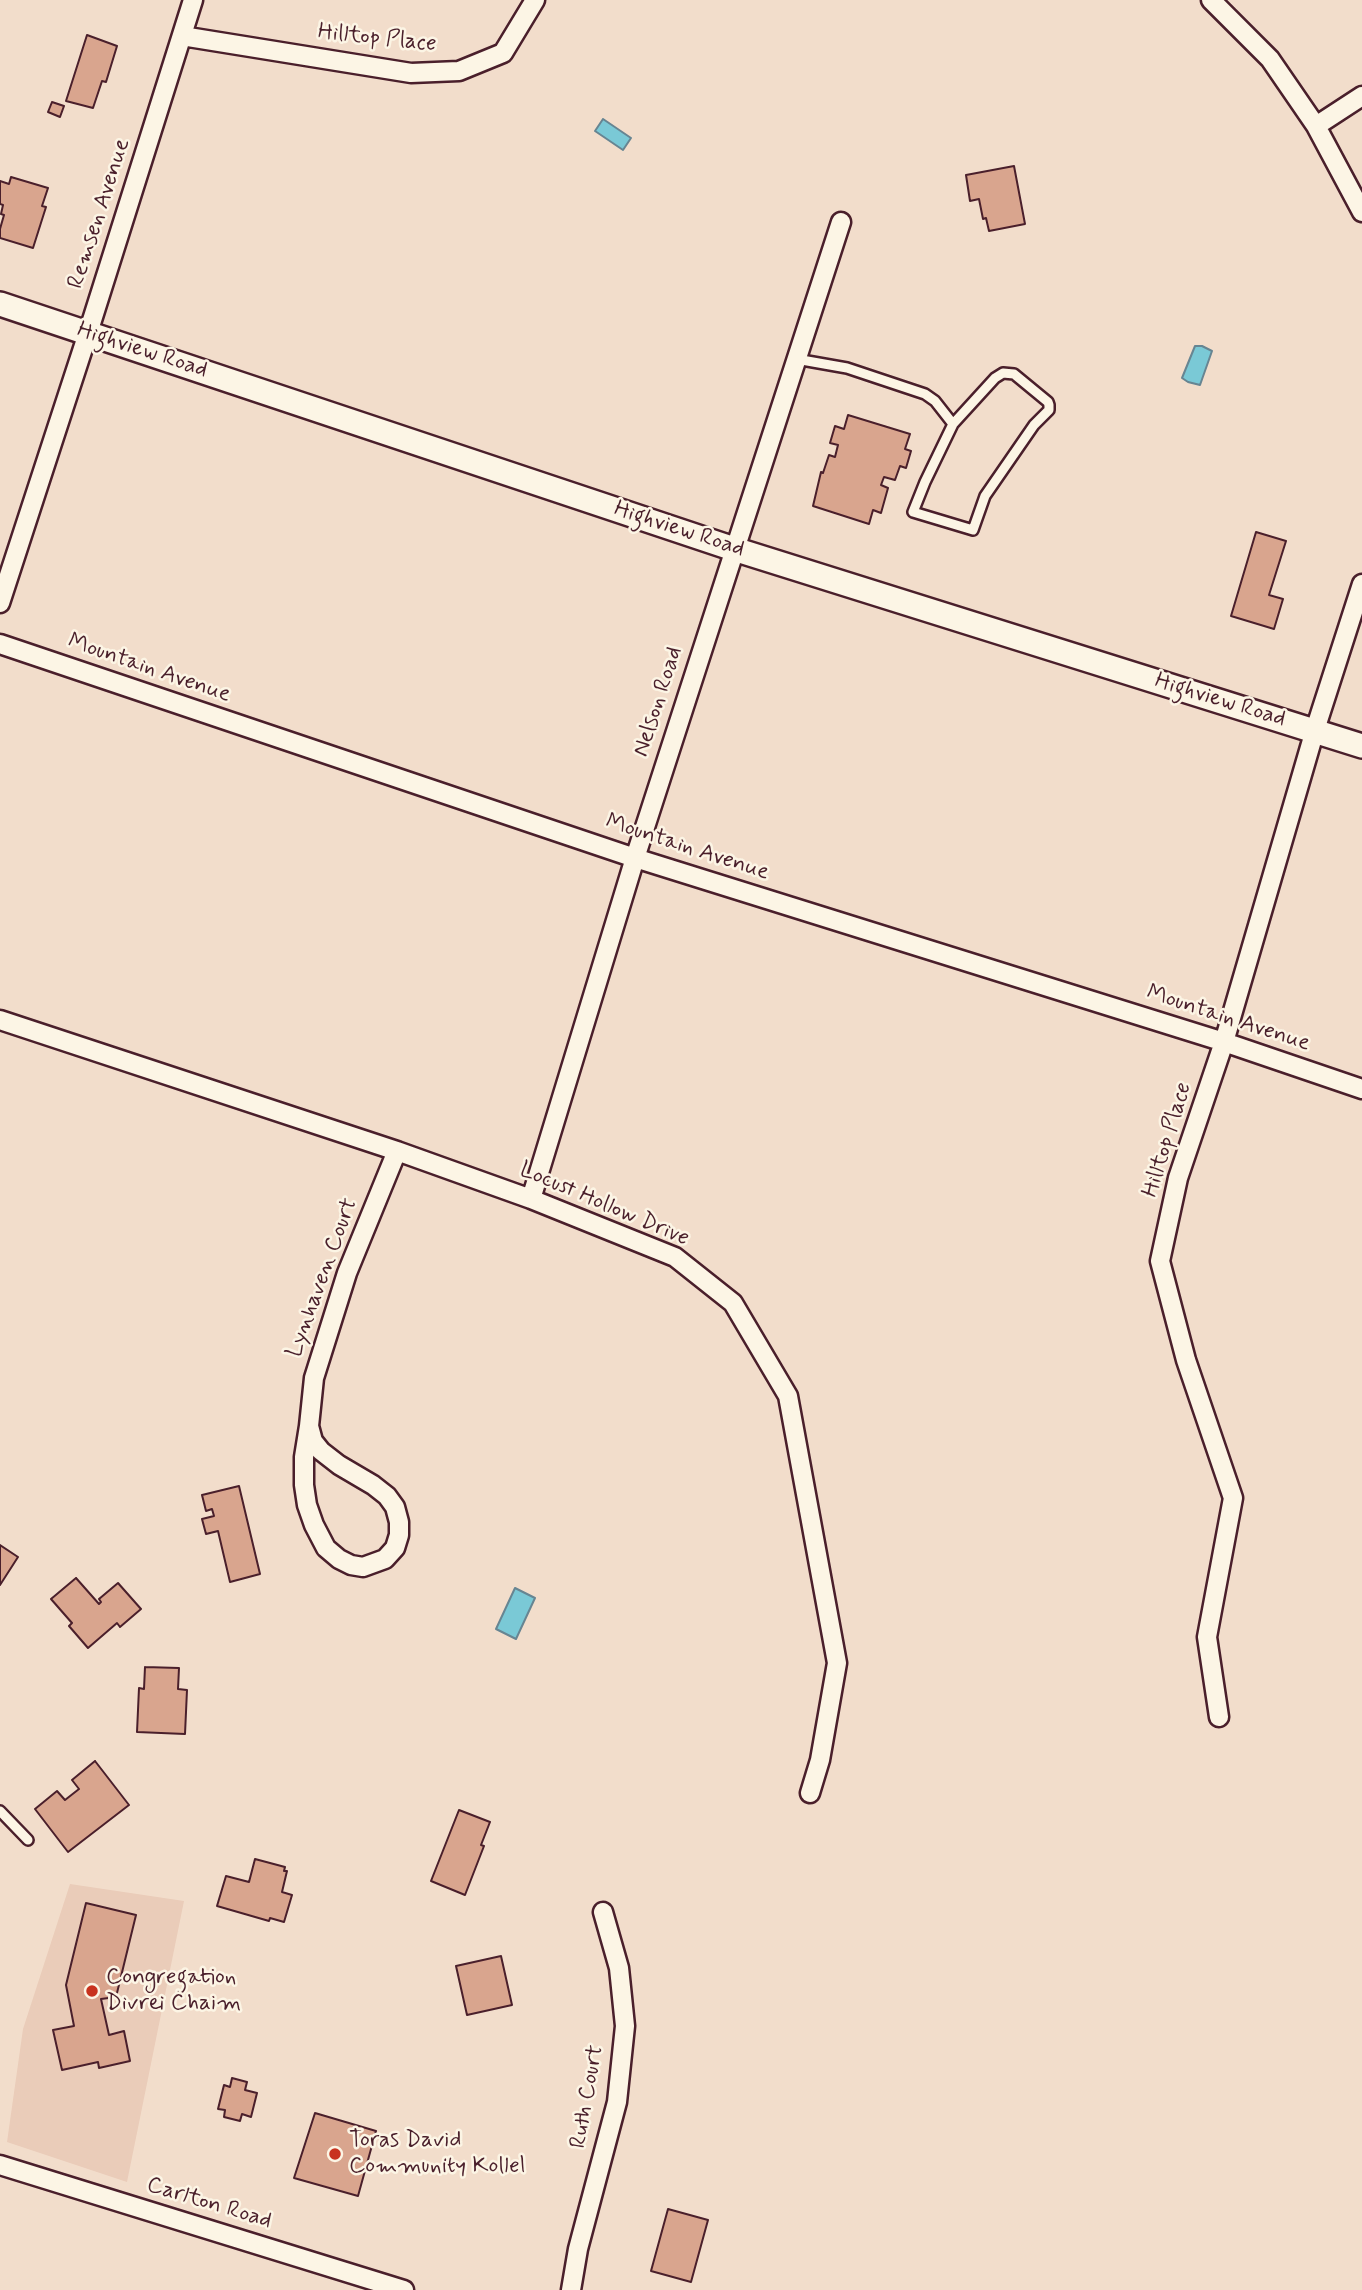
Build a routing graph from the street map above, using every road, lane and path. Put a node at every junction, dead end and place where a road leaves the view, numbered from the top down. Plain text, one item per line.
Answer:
1 (193, 0) edge
2 (535, 0) edge
3 (1211, 0) edge
4 (182, 36) junction
5 (1362, 96) edge
6 (1316, 126) junction
7 (1362, 212) edge
8 (841, 222) dead end
9 (0, 304) edge
10 (88, 333) junction
11 (796, 359) junction
12 (953, 424) junction
13 (734, 549) junction
14 (1362, 584) edge
15 (0, 603) edge
16 (0, 644) edge
17 (1315, 730) junction
18 (1362, 746) edge
19 (635, 858) junction
20 (0, 1020) edge
21 (1224, 1042) junction
22 (1362, 1089) edge
23 (397, 1151) junction
24 (531, 1199) junction
25 (309, 1426) junction
26 (1219, 1717) dead end
27 (810, 1793) dead end
28 (0, 1811) edge
29 (28, 1840) dead end
30 (603, 1912) dead end
31 (0, 2165) edge
32 (404, 2290) edge
33 (571, 2290) edge

1 - 4 street, Remsen Avenue
2 - 4 street, Hilltop Place
3 - 6 street
4 - 10 street, Remsen Avenue
5 - 6 street
6 - 7 street
8 - 11 street, Nelson Road
9 - 10 street, Highview Road
10 - 13 street, Highview Road
10 - 15 street, Remsen Avenue
11 - 12 lane
11 - 13 street, Nelson Road
12 - 12 lane
13 - 17 street, Highview Road
13 - 19 street, Nelson Road
14 - 17 street, Hilltop Place
16 - 19 street, Mountain Avenue
17 - 18 street, Highview Road
17 - 21 street, Hilltop Place
19 - 21 street, Mountain Avenue
19 - 24 street, Nelson Road
20 - 23 street, Locust Hollow Drive
21 - 22 street, Mountain Avenue
21 - 26 street, Hilltop Place
23 - 24 street, Locust Hollow Drive
23 - 25 street, Lynhaven Court
24 - 27 street, Locust Hollow Drive
25 - 25 street, Lynhaven Court
28 - 29 lane
30 - 33 street, Ruth Court
31 - 32 street, Carlton Road

